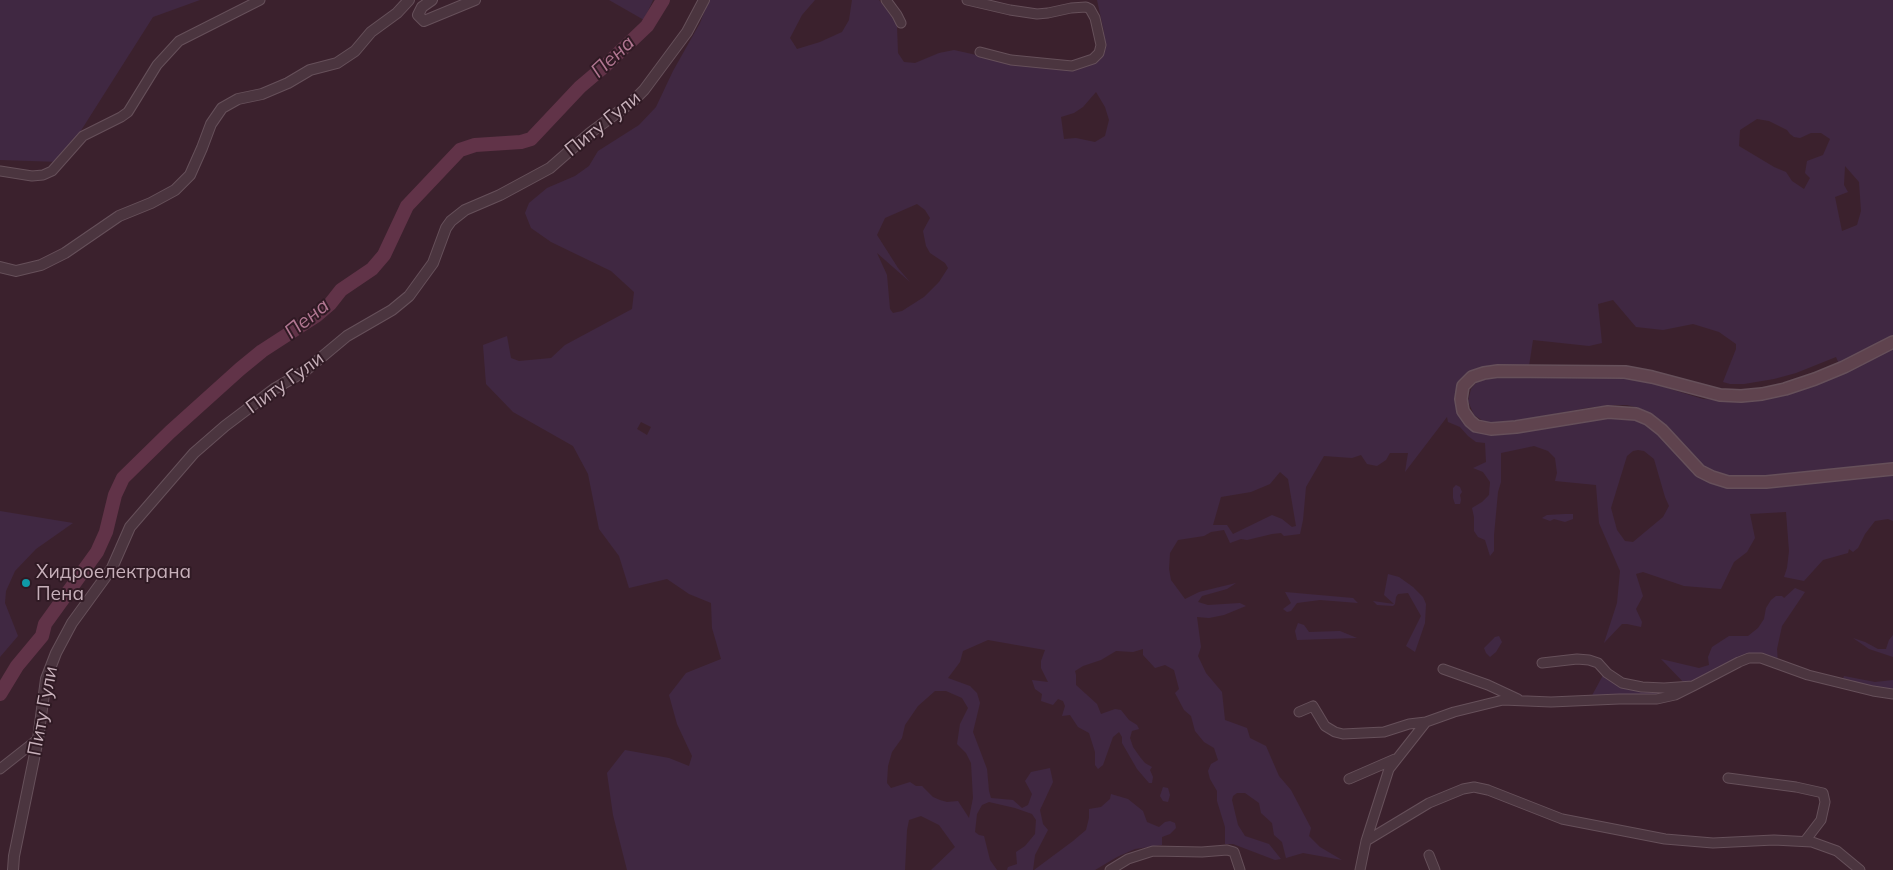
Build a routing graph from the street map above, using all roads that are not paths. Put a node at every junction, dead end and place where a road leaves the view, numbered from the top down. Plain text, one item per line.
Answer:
1 (260, 0) edge
2 (409, 0) edge
3 (432, 0) edge
4 (476, 0) edge
5 (704, 0) edge
6 (886, 0) edge
7 (967, 0) edge
8 (901, 23) dead end
9 (980, 52) dead end
10 (0, 171) edge
11 (0, 267) edge
12 (1893, 342) edge
13 (1893, 469) edge
14 (1542, 663) dead end
15 (1444, 669) dead end
16 (1693, 686) junction
17 (1893, 694) edge
18 (1523, 701) junction
19 (1299, 712) dead end
20 (1426, 722) junction
21 (38, 739) junction
22 (1396, 758) junction
23 (0, 769) edge
24 (1728, 778) dead end
25 (1350, 779) dead end
26 (1366, 840) junction
27 (1805, 840) junction
28 (1429, 855) dead end
29 (13, 870) edge
30 (1110, 870) edge
31 (1240, 870) edge
32 (1360, 870) edge
33 (1435, 870) edge
34 (1860, 870) edge

1 - 10 street
2 - 11 street
3 - 4 street
5 - 21 street, Питу Гули
6 - 8 street
7 - 9 street
12 - 13 main road
14 - 16 street
15 - 18 street
16 - 17 street
16 - 18 street
18 - 20 street
19 - 20 street
20 - 22 street
21 - 23 street
21 - 29 street, Питу Гули
22 - 25 street
22 - 26 street
24 - 27 street
26 - 27 street
26 - 32 street
27 - 34 street
28 - 33 street
30 - 31 street

